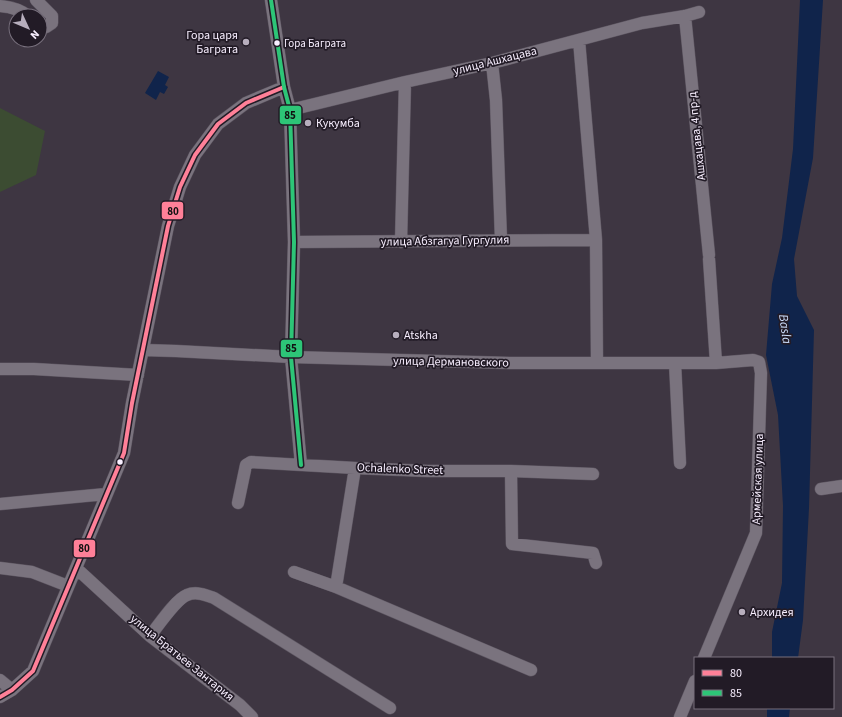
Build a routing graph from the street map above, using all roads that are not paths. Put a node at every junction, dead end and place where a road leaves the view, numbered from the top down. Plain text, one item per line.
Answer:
1 (36, 0) edge
2 (271, 0) edge
3 (0, 6) edge
4 (15, 8) edge
5 (44, 8) edge
6 (48, 12) edge
7 (699, 12) dead end
8 (686, 16) junction
9 (48, 26) edge
10 (579, 40) junction
11 (492, 62) junction
12 (405, 82) junction
13 (284, 87) junction
14 (290, 110) junction
15 (501, 240) junction
16 (596, 240) junction
17 (294, 242) junction
18 (401, 242) junction
19 (143, 350) junction
20 (291, 357) junction
21 (759, 362) joint
22 (597, 363) junction
23 (675, 363) junction
24 (716, 363) junction
25 (0, 369) edge
26 (138, 375) junction
27 (680, 463) dead end
28 (301, 465) junction
29 (355, 468) junction
30 (512, 471) junction
31 (593, 474) dead end
32 (842, 486) edge
33 (821, 489) dead end
34 (106, 494) junction
35 (238, 503) dead end
36 (0, 504) edge
37 (596, 562) dead end
38 (0, 568) edge
39 (76, 568) junction
40 (294, 572) dead end
41 (68, 586) junction
42 (336, 588) junction
43 (150, 636) junction
44 (704, 657) edge
45 (531, 670) dead end
46 (0, 680) edge
47 (694, 683) edge
48 (12, 690) junction
49 (0, 697) edge
50 (390, 708) dead end
51 (252, 717) edge
52 (680, 717) edge

1 - 5 street
2 - 13 street
3 - 4 street
6 - 9 street
7 - 8 street, улица Ашхацава
8 - 10 street, улица Ашхацава
8 - 24 street, Ашхацава, 4 пр-д
10 - 11 street, улица Ашхацава
10 - 16 street
11 - 12 street, улица Ашхацава
11 - 15 street
12 - 14 street, улица Ашхацава
12 - 18 street
13 - 14 street
13 - 19 street
14 - 17 street
15 - 16 street, улица Абзгагуа Гургулия
15 - 18 street, улица Абзгагуа Гургулия
16 - 22 street
17 - 18 street, улица Абзгагуа Гургулия
17 - 20 street
19 - 20 street, улица Дермановского
19 - 26 street
20 - 22 street, улица Дермановского
20 - 28 street
21 - 24 street, улица Дермановского
21 - 44 street, Армейская улица
22 - 23 street, улица Дермановского
23 - 24 street, улица Дермановского
23 - 27 street
25 - 26 street
26 - 34 street
28 - 29 street, Ochalenko Street
28 - 35 street, Ochalenko Street
29 - 30 street, Ochalenko Street
29 - 42 street
30 - 31 street, Ochalenko Street
30 - 37 street
32 - 33 street
34 - 36 street
34 - 39 street
38 - 41 street
39 - 41 street
39 - 43 street, улица Братьев Зантария
40 - 42 street
41 - 48 street
42 - 45 street
43 - 50 street
43 - 51 street, улица Братьев Зантария
46 - 48 street
47 - 52 street
48 - 49 street

